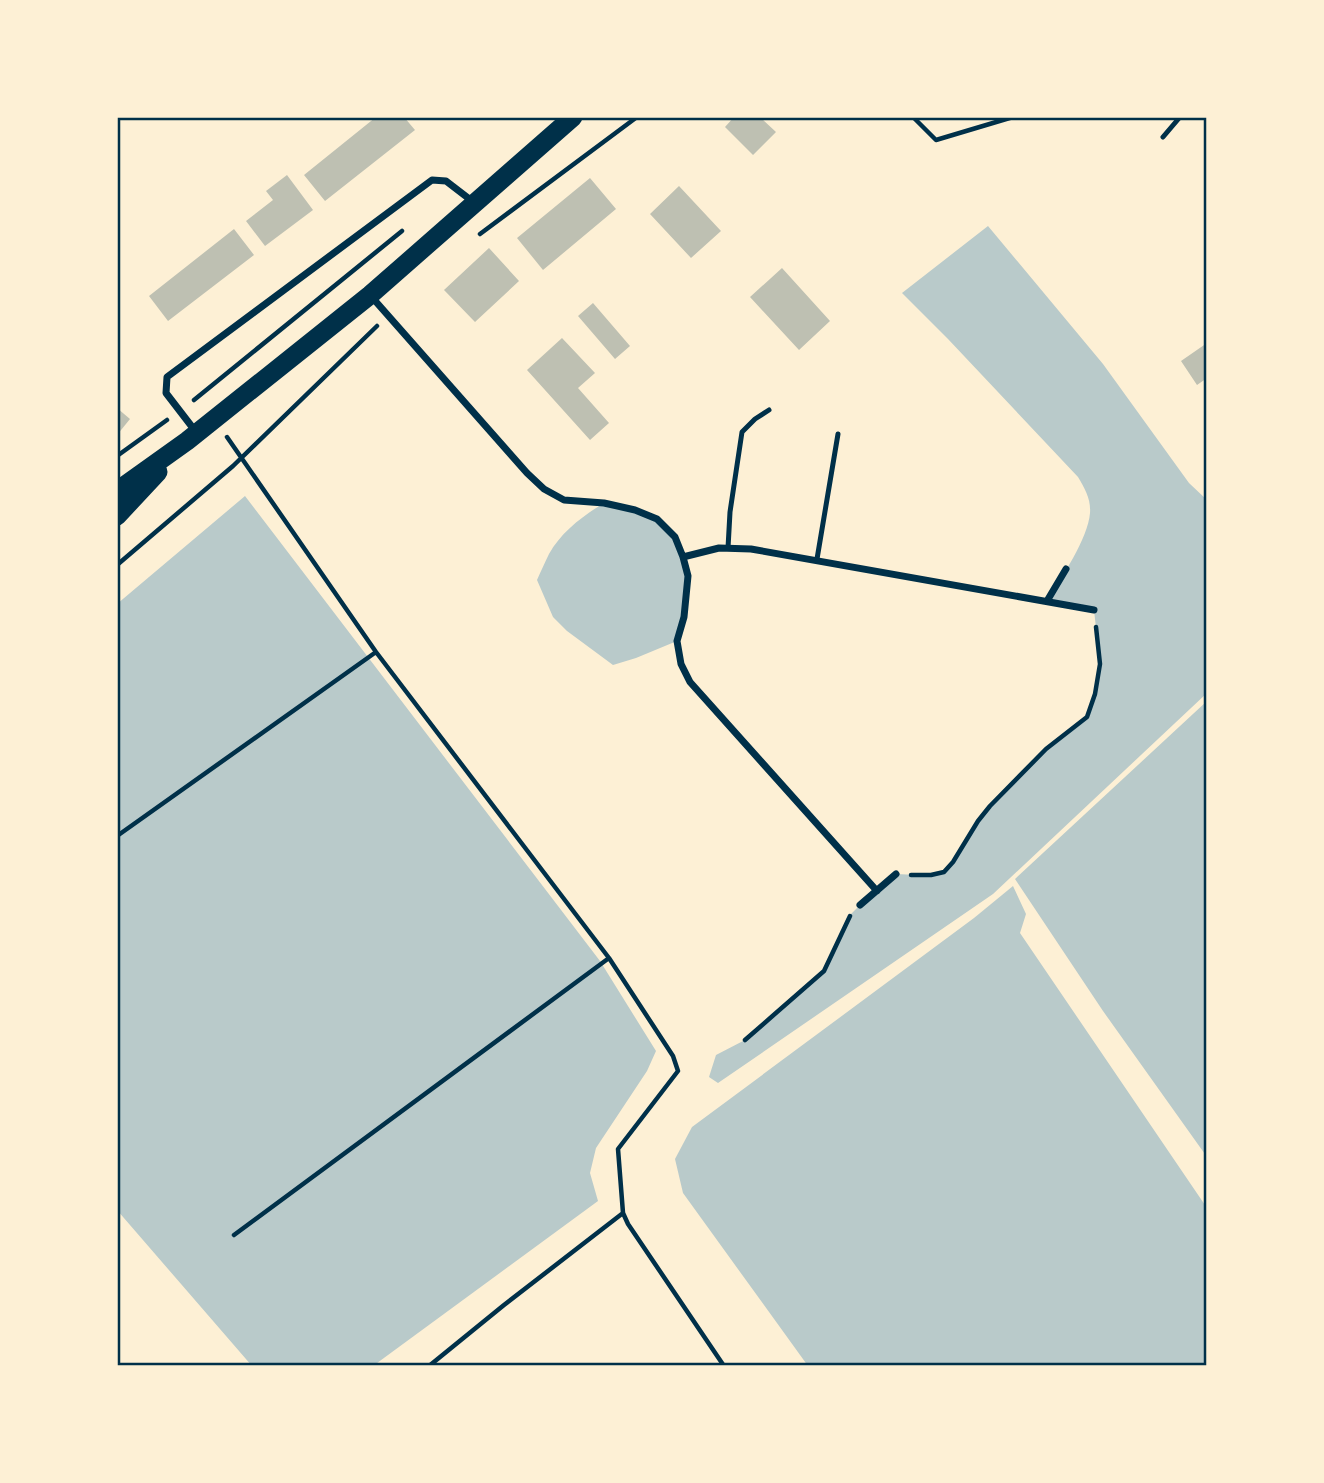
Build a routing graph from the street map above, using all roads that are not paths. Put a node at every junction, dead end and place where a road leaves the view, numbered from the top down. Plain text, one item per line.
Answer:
1 (573, 117) edge
2 (1180, 117) edge
3 (1163, 137) dead end
4 (474, 203) junction
5 (370, 295) junction
6 (769, 410) dead end
7 (838, 434) dead end
8 (192, 437) junction
9 (117, 491) edge
10 (117, 516) edge
11 (728, 548) junction
12 (683, 557) junction
13 (817, 559) junction
14 (1066, 569) dead end
15 (1047, 601) junction
16 (1094, 610) road end
17 (896, 874) road end
18 (877, 891) junction
19 (860, 905) road end

1 - 4 highway
2 - 3 lane
4 - 5 highway
4 - 8 street
5 - 8 highway
5 - 12 street
6 - 11 lane
7 - 13 lane
8 - 9 highway
8 - 10 highway
11 - 12 street
11 - 13 street
12 - 18 street
13 - 15 street
14 - 15 street
15 - 16 street
17 - 18 street
18 - 19 street

